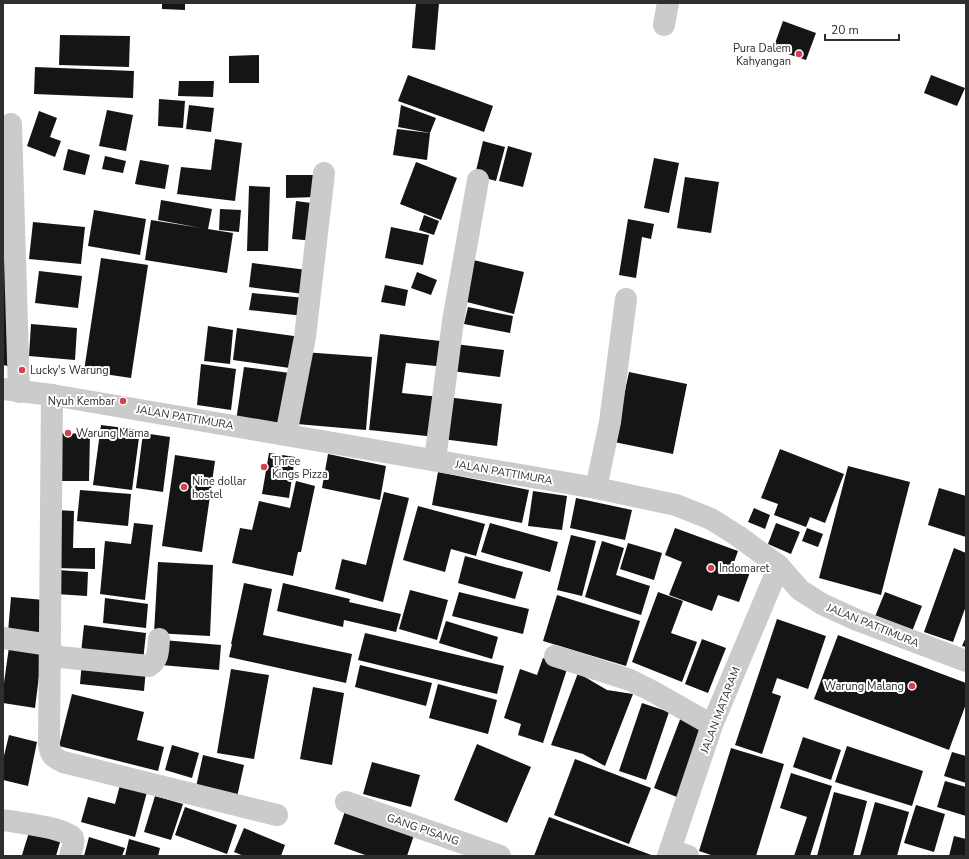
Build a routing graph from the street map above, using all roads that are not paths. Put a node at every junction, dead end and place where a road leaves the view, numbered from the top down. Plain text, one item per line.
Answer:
1 (668, 3) edge
2 (664, 25) dead end
3 (12, 124) dead end
4 (324, 173) dead end
5 (478, 180) dead end
6 (626, 299) dead end
7 (11, 390) edge
8 (52, 395) junction
9 (286, 435) junction
10 (435, 460) junction
11 (596, 488) junction
12 (779, 566) junction
13 (3, 638) edge
14 (159, 639) dead end
15 (50, 651) junction
16 (555, 656) dead end
17 (966, 661) edge
18 (712, 725) junction
19 (346, 802) dead end
20 (277, 815) dead end
21 (3, 820) edge
22 (675, 854) edge
23 (70, 856) edge
24 (500, 856) edge

1 - 2 street
3 - 7 street
4 - 9 street
5 - 10 street
6 - 11 street
7 - 8 street, JALAN PATTIMURA
8 - 9 street, JALAN PATTIMURA
8 - 15 street
9 - 10 street, JALAN PATTIMURA
10 - 11 street, JALAN PATTIMURA
11 - 12 street, JALAN PATTIMURA
12 - 17 street, JALAN PATTIMURA
12 - 18 street, JALAN MATARAM
13 - 15 street
14 - 15 street
15 - 20 street
16 - 18 street
18 - 22 street, JALAN MATARAM
19 - 24 street, GANG PISANG
21 - 23 street

